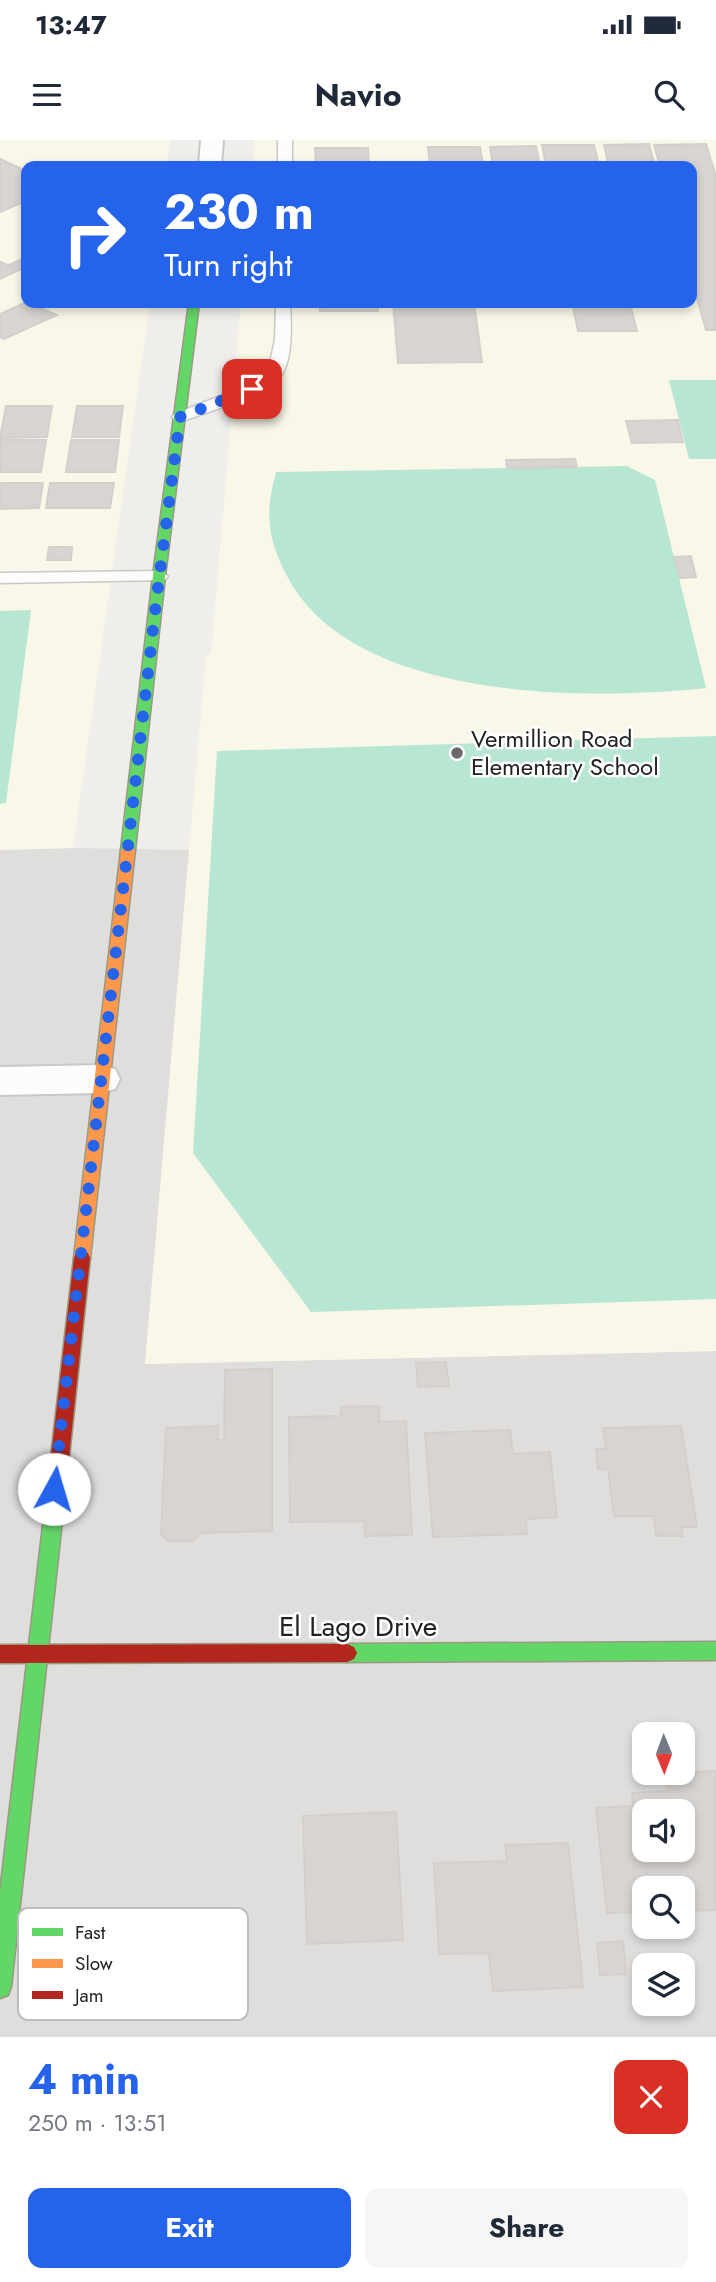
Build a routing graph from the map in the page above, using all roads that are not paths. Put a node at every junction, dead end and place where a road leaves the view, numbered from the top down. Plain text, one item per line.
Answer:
1 (212, 140) edge
2 (285, 140) edge
3 (210, 161) edge
4 (285, 161) edge
5 (193, 308) edge
6 (284, 308) edge
7 (180, 417) junction
8 (159, 576) junction
9 (0, 578) edge
10 (101, 1079) junction
11 (0, 1082) edge
12 (716, 1651) edge
13 (36, 1653) junction
14 (0, 1654) edge
15 (0, 1987) edge

1 - 3 street
2 - 4 lane
5 - 7 street
6 - 7 lane
7 - 8 street
8 - 9 lane
8 - 10 street
10 - 11 street
10 - 13 street
12 - 13 street, El Lago Drive
13 - 14 street, El Lago Drive
13 - 15 street

